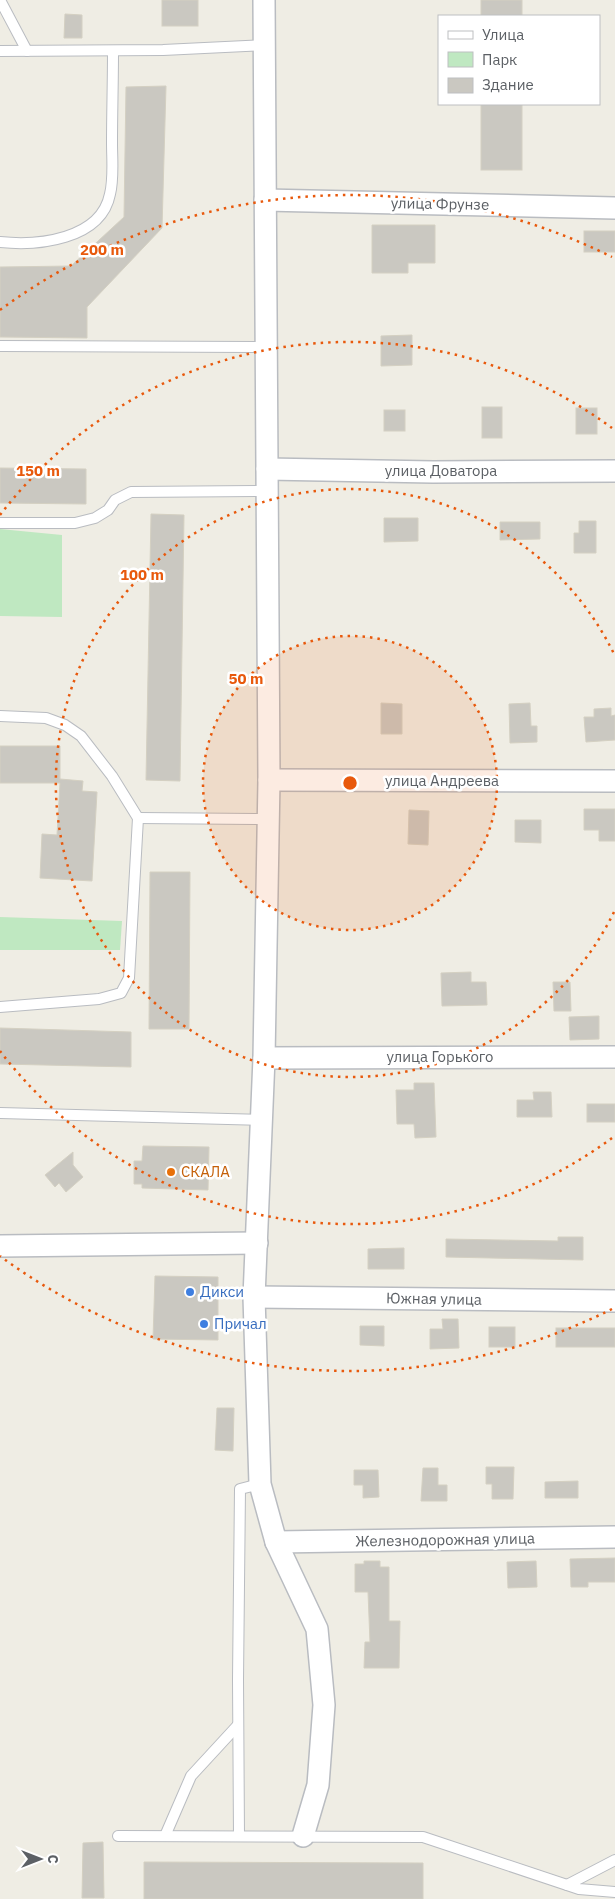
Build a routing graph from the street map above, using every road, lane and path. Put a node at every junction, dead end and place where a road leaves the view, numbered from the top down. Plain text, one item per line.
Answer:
1 (0, 0) edge
2 (264, 0) edge
3 (264, 45) junction
4 (0, 51) edge
5 (27, 51) junction
6 (113, 51) junction
7 (265, 200) junction
8 (615, 208) edge
9 (0, 242) edge
10 (0, 346) edge
11 (266, 347) junction
12 (267, 468) junction
13 (615, 471) edge
14 (267, 492) junction
15 (0, 523) edge
16 (0, 716) edge
17 (269, 780) junction
18 (615, 781) edge
19 (138, 818) junction
20 (268, 819) junction
21 (0, 1007) edge
22 (615, 1057) edge
23 (264, 1058) junction
24 (0, 1113) edge
25 (262, 1120) junction
26 (257, 1243) junction
27 (0, 1246) edge
28 (254, 1297) junction
29 (615, 1301) edge
30 (260, 1484) junction
31 (615, 1537) edge
32 (276, 1542) junction
33 (238, 1725) junction
34 (118, 1836) dead end
35 (165, 1836) junction
36 (240, 1836) junction
37 (303, 1836) junction
38 (615, 1860) edge
39 (566, 1885) junction
40 (615, 1892) edge

1 - 5 lane
2 - 3 street
3 - 6 lane
3 - 7 street
4 - 5 lane
5 - 6 lane
6 - 9 lane
7 - 8 street, улица Фрунзе
7 - 11 street
10 - 11 lane
11 - 12 street
12 - 13 street, улица Доватора
12 - 14 street
14 - 15 lane
14 - 17 street
16 - 19 lane
17 - 18 street, улица Андреева
17 - 20 street
19 - 20 lane
19 - 21 lane
20 - 23 street
22 - 23 street, улица Горького
23 - 25 street
24 - 25 lane
25 - 26 street
26 - 27 street
26 - 28 street
28 - 29 street, Южная улица
28 - 30 street
30 - 32 street
30 - 33 lane
31 - 32 street, Железнодорожная улица
32 - 37 street
33 - 35 lane
33 - 36 lane
34 - 35 lane
35 - 36 lane
36 - 37 lane
37 - 39 lane
38 - 39 lane
39 - 40 lane

